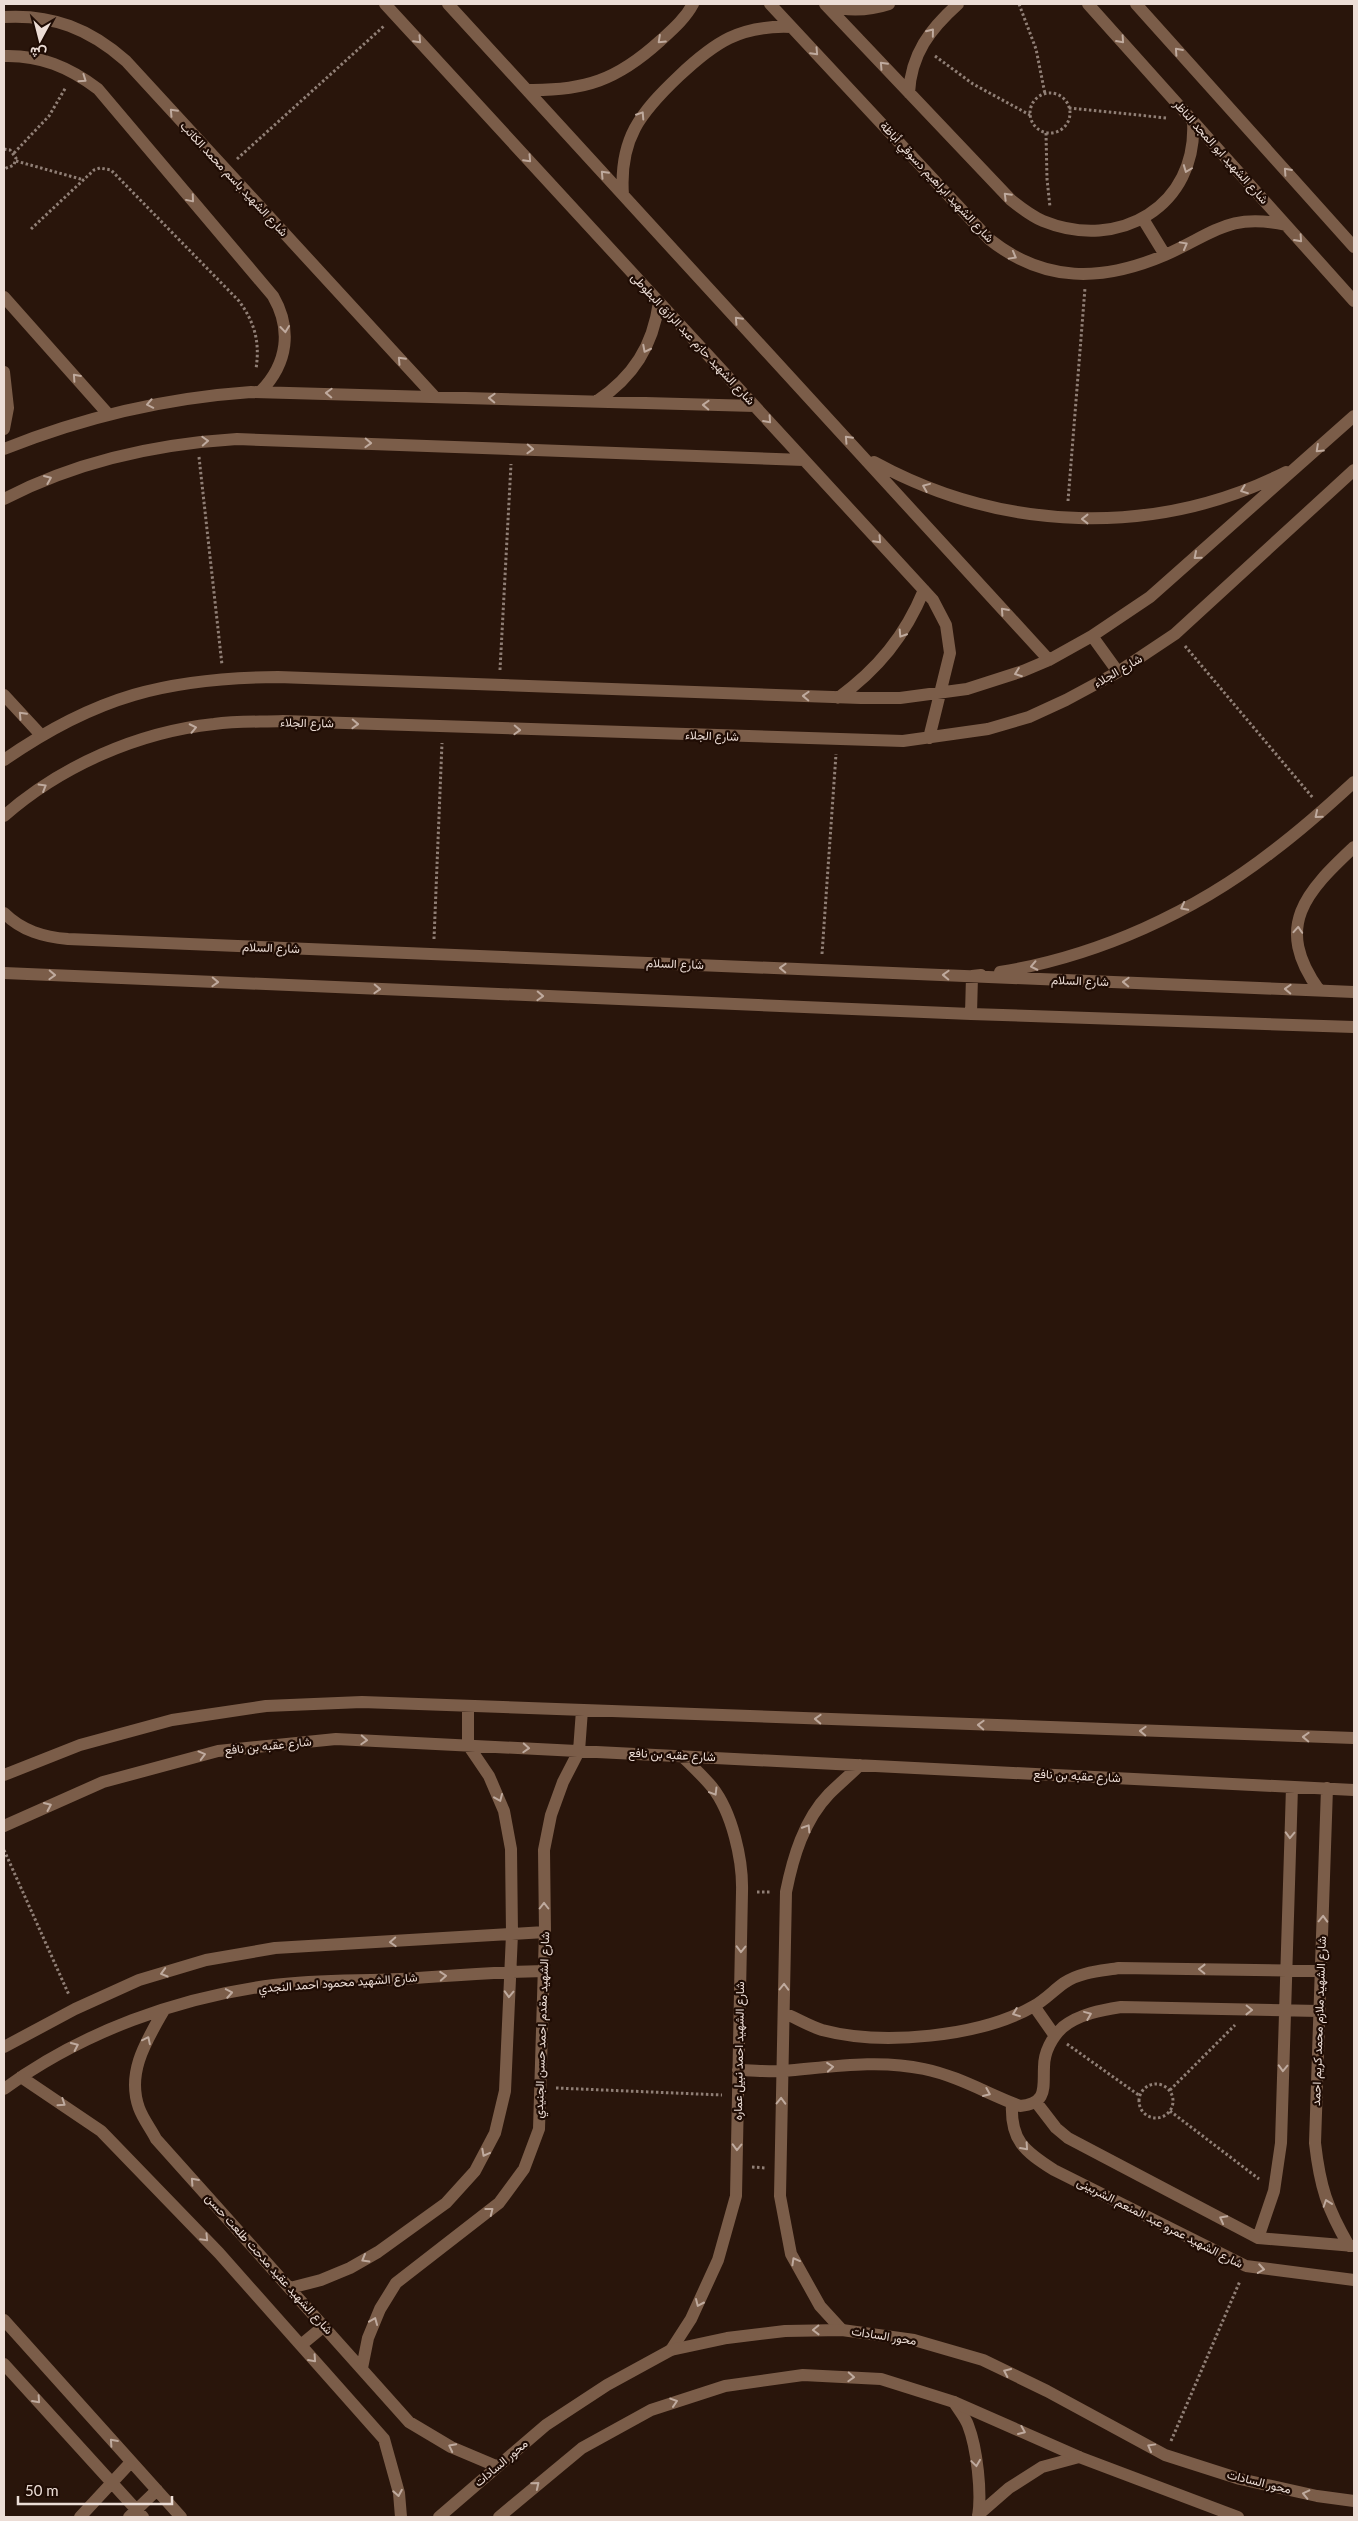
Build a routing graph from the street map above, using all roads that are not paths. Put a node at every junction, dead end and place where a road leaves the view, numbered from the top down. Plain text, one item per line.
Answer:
1 (385, 4) edge
2 (448, 4) edge
3 (693, 4) edge
4 (770, 4) edge
5 (889, 4) edge
6 (958, 4) edge
7 (1088, 4) edge
8 (1136, 4) edge
9 (826, 5) edge
10 (4, 17) edge
11 (791, 27) junction
12 (4, 56) edge
13 (527, 90) junction
14 (909, 93) junction
15 (1193, 121) junction
16 (623, 195) junction
17 (1143, 219) junction
18 (1286, 225) junction
19 (1354, 247) edge
20 (1165, 254) junction
21 (4, 297) edge
22 (1354, 301) edge
23 (659, 302) junction
24 (4, 372) edge
25 (256, 391) junction
26 (434, 396) junction
27 (597, 402) junction
28 (755, 406) junction
29 (108, 414) junction
30 (1354, 416) edge
31 (4, 429) edge
32 (4, 449) edge
33 (864, 456) junction
34 (804, 460) junction
35 (1304, 462) junction
36 (1354, 470) edge
37 (4, 499) edge
38 (924, 590) junction
39 (1092, 636) junction
40 (1049, 660) junction
41 (1118, 672) junction
42 (938, 694) junction
43 (4, 695) edge
44 (838, 698) junction
45 (40, 734) junction
46 (929, 738) junction
47 (4, 760) edge
48 (1354, 782) edge
49 (4, 816) edge
50 (1354, 848) edge
51 (4, 912) edge
52 (4, 973) edge
53 (972, 976) junction
54 (1319, 990) junction
55 (1354, 992) edge
56 (971, 1014) junction
57 (1354, 1027) edge
58 (468, 1706) junction
59 (582, 1710) junction
60 (1354, 1738) edge
61 (468, 1745) junction
62 (579, 1751) junction
63 (682, 1756) junction
64 (860, 1765) junction
65 (4, 1775) edge
66 (1292, 1787) junction
67 (1327, 1788) junction
68 (1354, 1790) edge
69 (4, 1826) edge
70 (545, 1932) junction
71 (512, 1934) junction
72 (1286, 1970) junction
73 (544, 1971) junction
74 (1321, 1971) junction
75 (510, 1972) junction
76 (1034, 2006) junction
77 (164, 2010) junction
78 (1285, 2010) junction
79 (1319, 2011) junction
80 (784, 2013) junction
81 (1055, 2036) junction
82 (4, 2047) edge
83 (738, 2070) junction
84 (781, 2071) junction
85 (20, 2077) junction
86 (4, 2089) edge
87 (1036, 2102) junction
88 (1012, 2103) junction
89 (1258, 2238) junction
90 (1352, 2246) edge
91 (1354, 2280) edge
92 (290, 2288) junction
93 (4, 2320) edge
94 (324, 2326) junction
95 (842, 2330) junction
96 (301, 2345) junction
97 (671, 2350) junction
98 (4, 2364) edge
99 (362, 2368) junction
100 (954, 2402) junction
101 (1079, 2457) junction
102 (131, 2462) junction
103 (496, 2466) junction
104 (112, 2483) junction
105 (157, 2490) junction
106 (1354, 2501) edge
107 (136, 2515) edge
108 (978, 2516) edge
109 (80, 2517) edge
110 (181, 2517) edge
111 (401, 2517) edge
112 (439, 2517) edge
113 (499, 2517) edge
114 (1238, 2517) edge

1 -> 23 street, شارع الشهيد حازم عبد الرازق البطوطى
2 - 13 street
3 -> 13 street
4 - 11 street, شارع الشهيد ابراهيم دسوقي أباظة
5 - 9 street
14 -> 6 street
7 -> 15 street, شارع الشهيد ابو المجد الناظر
19 -> 8 street
14 -> 9 street
26 -> 10 street, شارع الشهيد باسم محمد الكاتب
16 -> 11 street
11 -> 20 street, شارع الشهيد ابراهيم دسوقي أباظة
12 -> 25 street
16 -> 13 street
17 -> 14 street
15 -> 17 street
15 - 18 street, شارع الشهيد ابو المجد الناظر
33 -> 16 street
17 - 20 street
20 -> 18 street, شارع الشهيد ابراهيم دسوقي أباظة
18 -> 22 street, شارع الشهيد ابو المجد الناظر
29 -> 21 street
23 -> 27 street
23 - 28 street, شارع الشهيد حازم عبد الرازق البطوطى
24 - 31 street
26 -> 25 street
25 -> 29 street
27 -> 26 street
28 -> 27 street
28 -> 34 street, شارع الشهيد حازم عبد الرازق البطوطى
29 - 32 street
30 -> 35 street
35 -> 33 street
40 -> 33 street
37 -> 34 street
34 -> 38 street, شارع الشهيد حازم عبد الرازق البطوطى
35 -> 39 street
36 - 41 street, شارع الجلاء
38 - 42 street, شارع الشهيد حازم عبد الرازق البطوطى
38 -> 44 street
39 - 40 street
39 - 41 street
40 -> 42 street
41 - 46 street, شارع الجلاء
42 - 44 street
42 - 46 street, شارع الشهيد حازم عبد الرازق البطوطى
45 -> 43 street
44 -> 45 street
45 - 47 street
49 -> 46 street, شارع الجلاء
48 -> 53 street
54 -> 50 street
53 -> 51 street, شارع السلام
52 -> 56 street
54 -> 53 street, شارع السلام
53 - 56 street
54 - 55 street, شارع السلام
56 - 57 street
58 - 59 street
58 - 61 street
58 - 65 street
60 -> 59 street
59 - 62 street, شارع الشهيد مقدم احمد حسن الجنيدي
61 -> 62 street, شارع عقبه بن نافع
69 -> 61 street, شارع عقبه بن نافع
61 -> 71 street
62 - 63 street, شارع عقبه بن نافع
70 -> 62 street, شارع الشهيد مقدم احمد حسن الجنيدي
63 - 64 street, شارع عقبه بن نافع
63 -> 83 street, شارع الشهيد احمد نبيل عماره
64 - 66 street, شارع عقبه بن نافع
80 -> 64 street
66 - 67 street, شارع عقبه بن نافع
66 -> 72 street
67 - 68 street, شارع عقبه بن نافع
74 -> 67 street, شارع الشهيد ملازم محمد كريم احمد
70 - 71 street
70 - 73 street, شارع الشهيد مقدم احمد حسن الجنيدي
71 - 75 street
71 -> 82 street
72 - 74 street
72 -> 76 street
72 - 78 street
73 - 75 street, شارع الشهيد محمود احمد النجدي
99 -> 73 street, شارع الشهيد مقدم احمد حسن الجنيدي
74 - 79 street, شارع الشهيد ملازم محمد كريم احمد
77 -> 75 street, شارع الشهيد محمود احمد النجدي
75 -> 92 street
76 -> 80 street
76 - 81 street
85 -> 77 street, شارع الشهيد محمود احمد النجدي
92 -> 77 street, شارع الشهيد عقيد مدحت طلعت حسن
78 - 79 street
81 -> 78 street
78 -> 89 street
90 -> 79 street, شارع الشهيد ملازم محمد كريم احمد
80 - 84 street
81 - 87 street
83 - 84 street
83 -> 97 street, شارع الشهيد احمد نبيل عماره
84 -> 88 street
95 -> 84 street
85 - 86 street, شارع الشهيد محمود احمد النجدي
85 -> 96 street
87 - 88 street
89 -> 87 street
88 -> 91 street, شارع الشهيد عمرو عبد المنعم الشربينى
89 - 90 street
92 - 94 street, شارع الشهيد عقيد مدحت طلعت حسن
102 -> 93 street
94 - 96 street
94 - 99 street, شارع الشهيد عقيد مدحت طلعت حسن
95 -> 97 street, محور السادات
106 -> 95 street, محور السادات
96 -> 111 street
97 - 103 street, محور السادات
98 -> 104 street
103 -> 99 street, شارع الشهيد عقيد مدحت طلعت حسن
100 -> 101 street
100 -> 108 street
113 -> 100 street
101 - 108 street
101 - 114 street
102 - 104 street
102 - 105 street
103 - 112 street, محور السادات
104 - 107 street
104 - 109 street
105 - 107 street
105 - 110 street

